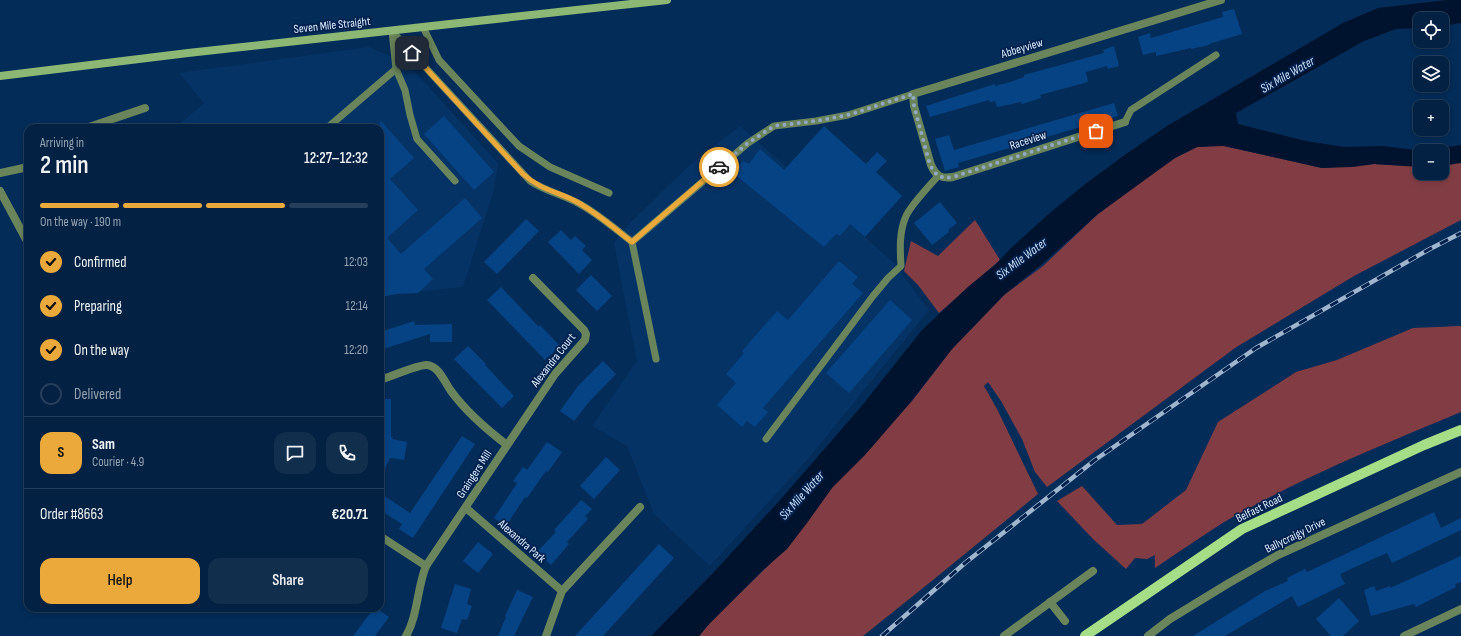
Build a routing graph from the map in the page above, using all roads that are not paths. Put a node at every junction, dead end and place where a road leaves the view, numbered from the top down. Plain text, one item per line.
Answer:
1 (667, 0) edge
2 (1221, 0) edge
3 (423, 27) junction
4 (392, 30) junction
5 (1216, 55) dead end
6 (396, 69) junction
7 (0, 76) edge
8 (913, 94) junction
9 (145, 108) dead end
10 (1125, 122) joint
11 (98, 124) edge
12 (332, 124) edge
13 (24, 168) edge
14 (0, 173) edge
15 (938, 176) junction
16 (454, 181) dead end
17 (0, 191) edge
18 (609, 193) dead end
19 (24, 236) edge
20 (632, 242) junction
21 (533, 278) dead end
22 (656, 359) dead end
23 (384, 379) edge
24 (1461, 430) edge
25 (766, 439) dead end
26 (507, 445) junction
27 (1461, 472) edge
28 (640, 507) dead end
29 (466, 508) junction
30 (384, 539) edge
31 (426, 566) junction
32 (1093, 571) dead end
33 (562, 591) junction
34 (1050, 602) junction
35 (1461, 609) edge
36 (1065, 621) dead end
37 (1089, 634) edge
38 (406, 636) edge
39 (546, 636) edge
40 (1004, 636) edge
41 (1148, 636) edge
42 (1404, 636) edge

1 - 3 main road, Seven Mile Straight
2 - 8 street, Abbeyview
3 - 4 main road, Seven Mile Straight
3 - 18 lane
4 - 6 lane
4 - 7 main road, Seven Mile Straight
4 - 20 lane
5 - 10 lane
6 - 12 lane
6 - 16 lane
8 - 15 street
8 - 20 lane
9 - 11 street
10 - 15 street, Raceview
13 - 14 street
15 - 25 lane
17 - 19 street
20 - 22 lane
21 - 26 street, Alexandra Court
23 - 26 street, Graingers Mill
24 - 37 main road, Belfast Road
26 - 29 street, Graingers Mill
27 - 41 street, Ballycraigy Drive
28 - 33 street
29 - 31 street, Graingers Mill
29 - 33 street, Alexandra Park
30 - 31 street
31 - 38 street
32 - 34 street
33 - 39 street
34 - 36 street
34 - 40 street
35 - 42 street

